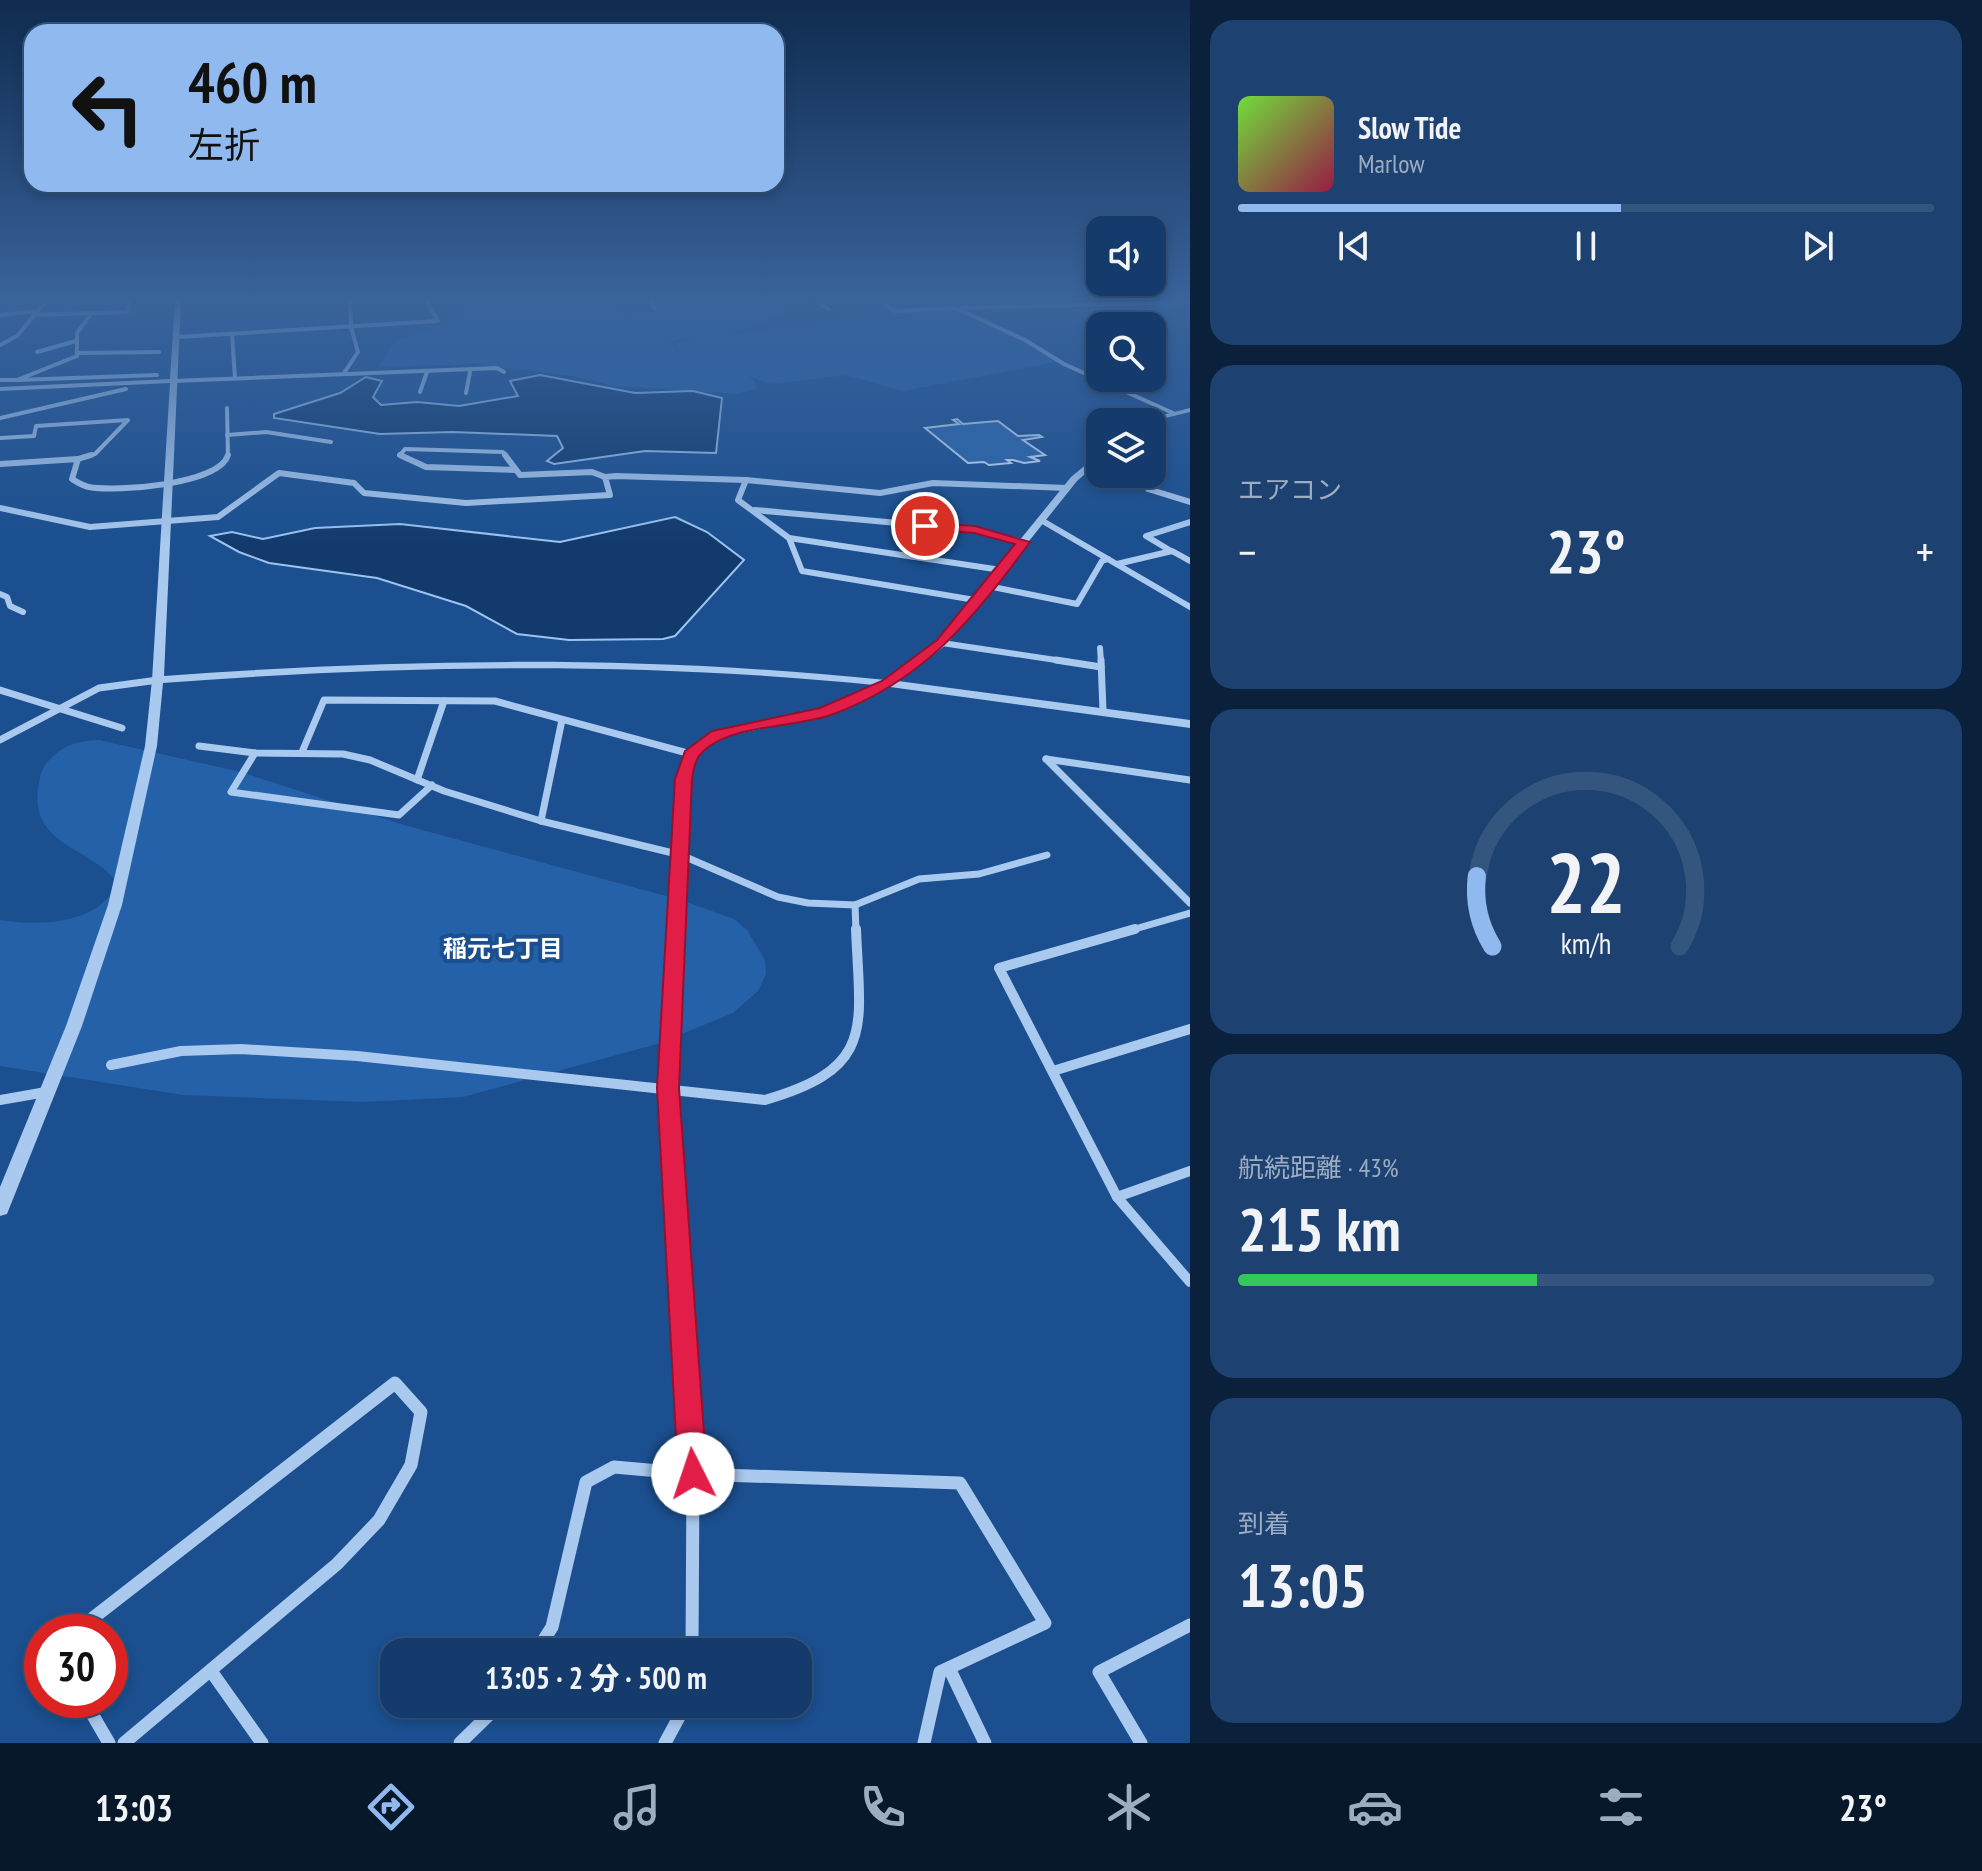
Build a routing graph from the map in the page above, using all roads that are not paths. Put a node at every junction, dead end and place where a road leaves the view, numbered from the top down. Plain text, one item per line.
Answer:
1 (167, 381) edge
2 (174, 381) edge
3 (424, 381) edge
4 (468, 381) edge
5 (1103, 381) edge
6 (0, 389) edge
7 (126, 389) dead end
8 (420, 392) dead end
9 (466, 393) dead end
10 (227, 408) dead end
11 (1190, 410) edge
12 (1173, 413) junction
13 (1166, 415) edge
14 (0, 418) edge
15 (227, 435) junction
16 (0, 438) edge
17 (331, 442) dead end
18 (78, 459) junction
19 (0, 464) edge
20 (515, 470) junction
21 (1086, 470) edge
22 (605, 477) junction
23 (746, 480) junction
24 (169, 482) junction
25 (1067, 488) junction
26 (1149, 488) edge
27 (1190, 502) edge
28 (2, 509) edge
29 (753, 510) junction
30 (167, 520) junction
31 (1041, 520) junction
32 (1190, 522) edge
33 (789, 538) junction
34 (1023, 542) junction
35 (1172, 551) junction
36 (1108, 559) junction
37 (1190, 561) edge
38 (1116, 564) junction
39 (1001, 570) junction
40 (988, 586) junction
41 (0, 594) edge
42 (975, 600) junction
43 (1190, 607) edge
44 (23, 612) dead end
45 (942, 643) junction
46 (1100, 648) dead end
47 (1101, 667) junction
48 (158, 680) junction
49 (887, 684) junction
50 (0, 690) edge
51 (444, 701) junction
52 (53, 708) junction
53 (1103, 711) junction
54 (562, 720) junction
55 (1190, 724) edge
56 (122, 728) dead end
57 (0, 740) edge
58 (199, 746) dead end
59 (302, 752) junction
60 (255, 753) junction
61 (691, 754) junction
62 (417, 780) junction
63 (1190, 780) edge
64 (432, 785) junction
65 (541, 821) junction
66 (681, 855) junction
67 (1047, 855) dead end
68 (1190, 903) edge
69 (855, 905) junction
70 (1190, 913) edge
71 (1190, 1029) edge
72 (111, 1065) dead end
73 (1053, 1071) junction
74 (668, 1088) junction
75 (48, 1091) junction
76 (0, 1100) edge
77 (1190, 1171) edge
78 (1117, 1197) junction
79 (0, 1209) edge
80 (1190, 1282) edge
81 (693, 1474) junction
82 (98, 1614) edge
83 (1190, 1625) edge
84 (545, 1638) edge
85 (692, 1638) edge
86 (949, 1668) junction
87 (211, 1671) junction
88 (94, 1718) edge
89 (486, 1718) edge
90 (678, 1718) edge
91 (109, 1743) edge
92 (124, 1743) edge
93 (262, 1743) edge
94 (460, 1743) edge
95 (665, 1743) edge
96 (924, 1743) edge
97 (985, 1743) edge
98 (1141, 1743) edge

1 - 6 street
2 - 24 street
3 - 8 street
4 - 9 street
5 - 12 street
7 - 14 street
10 - 15 street
11 - 12 street
12 - 13 street
15 - 17 street
15 - 24 street
16 - 18 street
18 - 19 street
18 - 24 street
20 - 20 street
20 - 22 street
21 - 25 street
22 - 23 street
22 - 30 street
23 - 25 street
23 - 29 street
24 - 30 street
25 - 31 street
26 - 27 street
28 - 30 street
29 - 33 street
29 - 34 street
30 - 48 street
31 - 34 street
31 - 36 street
32 - 35 street
33 - 39 street
33 - 42 street
34 - 39 street
35 - 37 street
35 - 38 street
36 - 38 street
36 - 40 street
38 - 43 street
39 - 40 street
40 - 42 street
41 - 44 street
42 - 45 street
45 - 47 street
45 - 49 street
46 - 47 street
47 - 53 street
48 - 49 street
48 - 52 street
48 - 75 street
49 - 53 street
49 - 61 street
50 - 52 street
51 - 54 street
51 - 59 street
51 - 62 street
52 - 56 street
52 - 57 street
53 - 55 street
54 - 61 street
54 - 65 street
58 - 60 street
59 - 60 street
59 - 62 street
60 - 64 street
61 - 66 street
62 - 64 street
63 - 68 street
64 - 65 street
65 - 66 street
66 - 69 street
66 - 74 street
67 - 69 street
69 - 74 street
70 - 73 street
71 - 73 street
72 - 74 street
73 - 78 street
74 - 81 street
75 - 76 street
75 - 79 street
77 - 78 street
78 - 80 street
81 - 84 street
81 - 85 street
81 - 86 street
82 - 87 street
83 - 98 street
86 - 96 street
86 - 97 street
87 - 92 street
87 - 93 street
88 - 91 street
89 - 94 street
90 - 95 street

